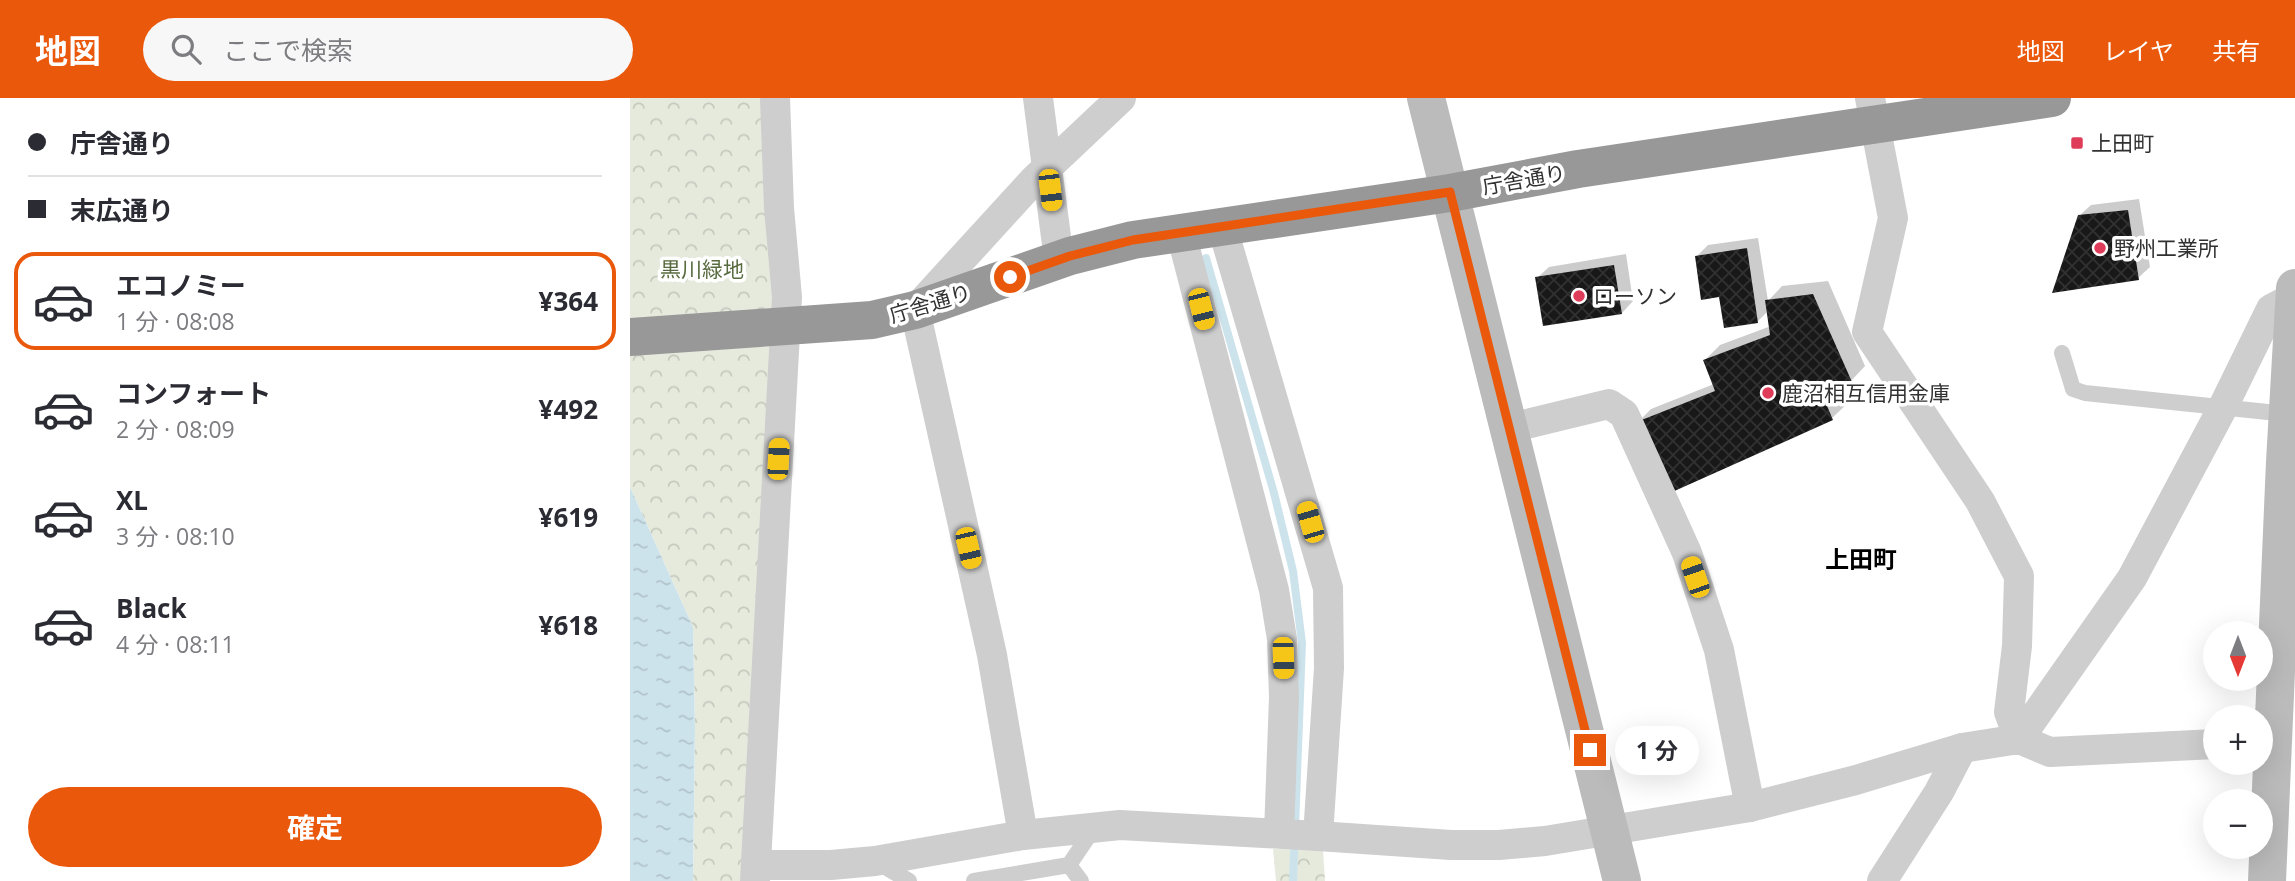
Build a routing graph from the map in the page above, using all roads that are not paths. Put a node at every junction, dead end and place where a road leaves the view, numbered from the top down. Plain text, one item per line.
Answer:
1 (775, 98) edge
2 (1038, 98) edge
3 (1121, 98) edge
4 (1426, 98) edge
5 (2052, 98) edge
6 (1872, 111) edge
7 (1047, 168) junction
8 (1450, 192) junction
9 (1222, 226) junction
10 (1181, 233) junction
11 (1059, 260) junction
12 (2294, 293) edge
13 (915, 310) junction
14 (779, 326) junction
15 (630, 337) edge
16 (2062, 353) dead end
17 (2223, 407) junction
18 (2287, 414) junction
19 (1510, 428) junction
20 (2019, 738) junction
21 (2276, 739) edge
22 (2203, 745) edge
23 (1962, 747) junction
24 (1750, 807) junction
25 (1095, 827) junction
26 (1611, 831) junction
27 (1279, 833) junction
28 (1023, 835) junction
29 (1318, 835) junction
30 (875, 861) junction
31 (1069, 865) junction
32 (756, 873) edge
33 (909, 881) edge
34 (974, 881) edge
35 (1081, 881) edge
36 (1622, 881) edge
37 (1882, 881) edge
38 (2267, 881) edge

1 - 14 street
2 - 7 street
3 - 7 street
4 - 8 street
5 - 6 highway, 庁舎通り
6 - 8 highway, 庁舎通り
6 - 20 street
7 - 11 street
7 - 13 street
8 - 9 highway, 庁舎通り
8 - 19 street
9 - 10 highway, 庁舎通り
9 - 29 street
10 - 11 highway, 庁舎通り
10 - 27 street
11 - 13 highway, 庁舎通り
12 - 17 street
12 - 18 street
13 - 14 highway, 庁舎通り
13 - 28 street
14 - 15 highway, 庁舎通り
14 - 32 street
16 - 17 lane
17 - 18 lane
17 - 20 street
18 - 21 street
19 - 24 street
19 - 26 street
20 - 22 street
20 - 23 street
21 - 38 street
23 - 24 street
23 - 37 street
24 - 26 street
25 - 27 street
25 - 28 street
25 - 31 lane
26 - 29 street
26 - 36 street
27 - 29 street
28 - 30 street
30 - 32 street
30 - 33 lane
31 - 34 lane
31 - 35 lane

